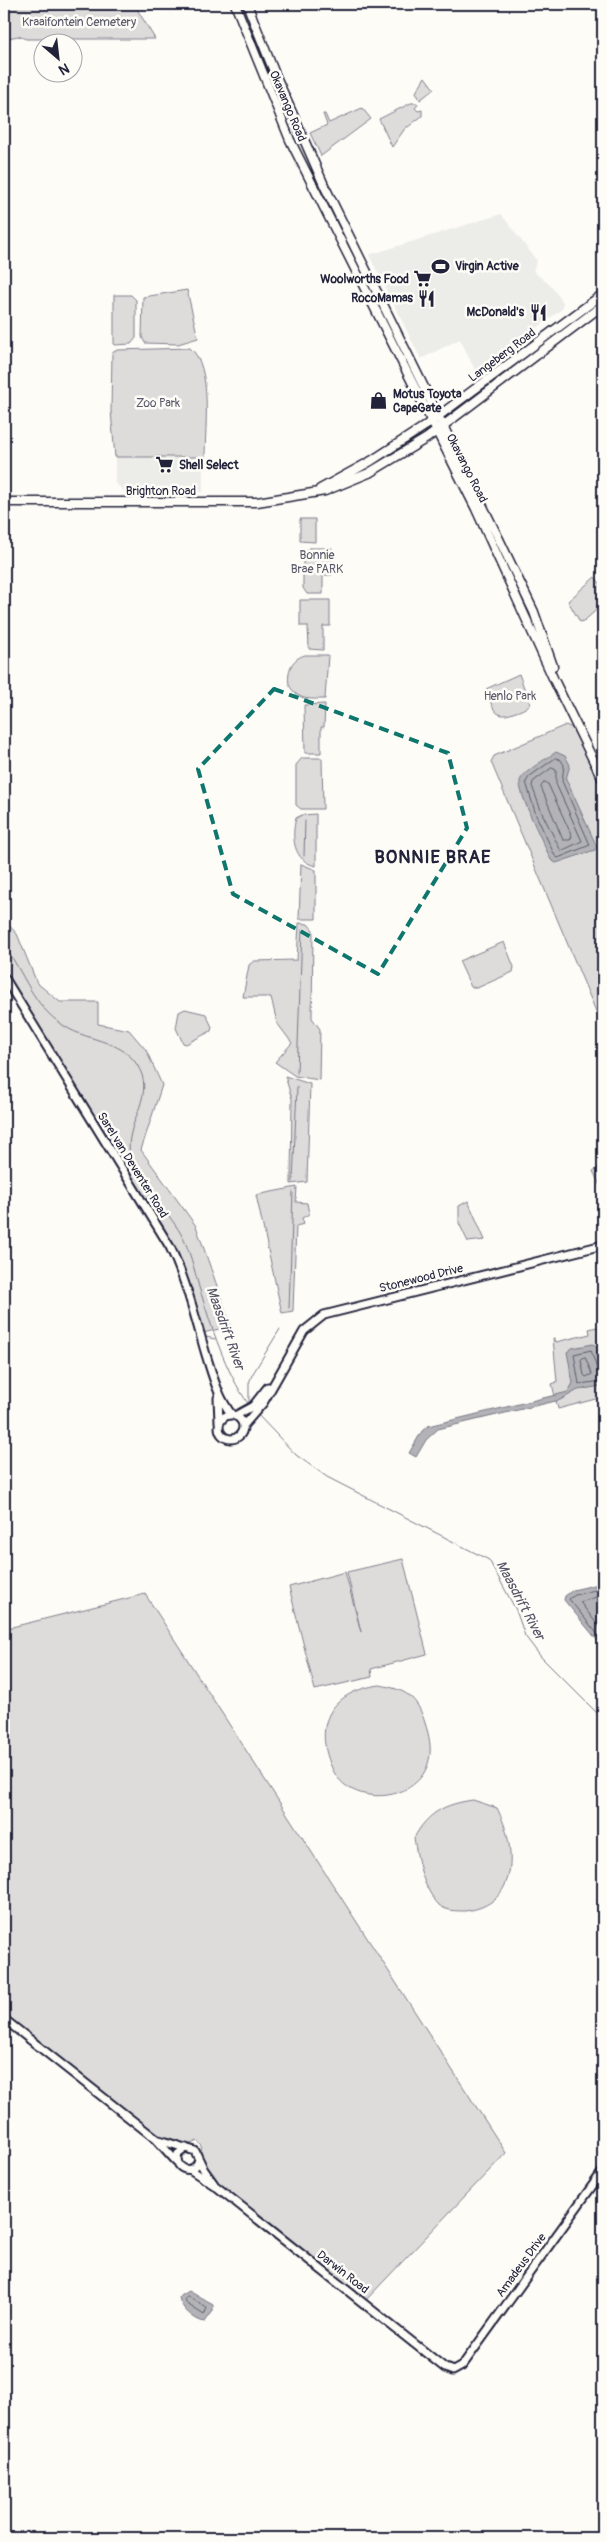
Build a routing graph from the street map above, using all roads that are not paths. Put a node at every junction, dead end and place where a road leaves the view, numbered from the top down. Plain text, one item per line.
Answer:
1 (234, 4) edge
2 (247, 4) edge
3 (603, 294) edge
4 (603, 305) edge
5 (439, 417) junction
6 (431, 422) junction
7 (443, 427) junction
8 (436, 432) junction
9 (316, 491) junction
10 (4, 502) edge
11 (603, 772) edge
12 (603, 780) edge
13 (4, 977) edge
14 (603, 1245) edge
15 (213, 1378) junction
16 (249, 1413) junction
17 (233, 1415) junction
18 (219, 1423) junction
19 (243, 1426) junction
20 (4, 2019) edge
21 (156, 2139) junction
22 (186, 2148) junction
23 (199, 2160) junction
24 (176, 2161) junction
25 (191, 2170) junction
26 (603, 2171) edge
27 (217, 2188) junction
28 (456, 2370) joint

1 - 6 main road, Okavango Road
2 - 5 main road, Okavango Road
3 - 5 main road, Langeberg Road
4 - 7 main road, Langeberg Road
5 - 6 main road, Langeberg Road
5 - 7 main road, Okavango Road
6 - 8 main road, Okavango Road
6 - 9 main road, Brighton Road
7 - 8 main road, Langeberg Road
7 - 11 main road, Okavango Road
8 - 9 main road, Brighton Road
8 - 12 main road, Okavango Road
9 - 10 main road, Brighton Road
13 - 15 street, Sarel van Deventer Road
14 - 16 street, Stonewood Drive
15 - 17 street, Sarel van Deventer Road
15 - 18 street, Sarel van Deventer Road
16 - 17 street, Stonewood Drive
16 - 19 street, Stonewood Drive
17 - 18 street
17 - 19 street
18 - 19 street
20 - 21 street
21 - 22 street
21 - 24 street
22 - 23 street
22 - 24 street
23 - 25 street
23 - 27 street, Darwin Road
24 - 25 street
25 - 27 street, Darwin Road
26 - 28 street, Amadeus Drive
27 - 28 street, Darwin Road

